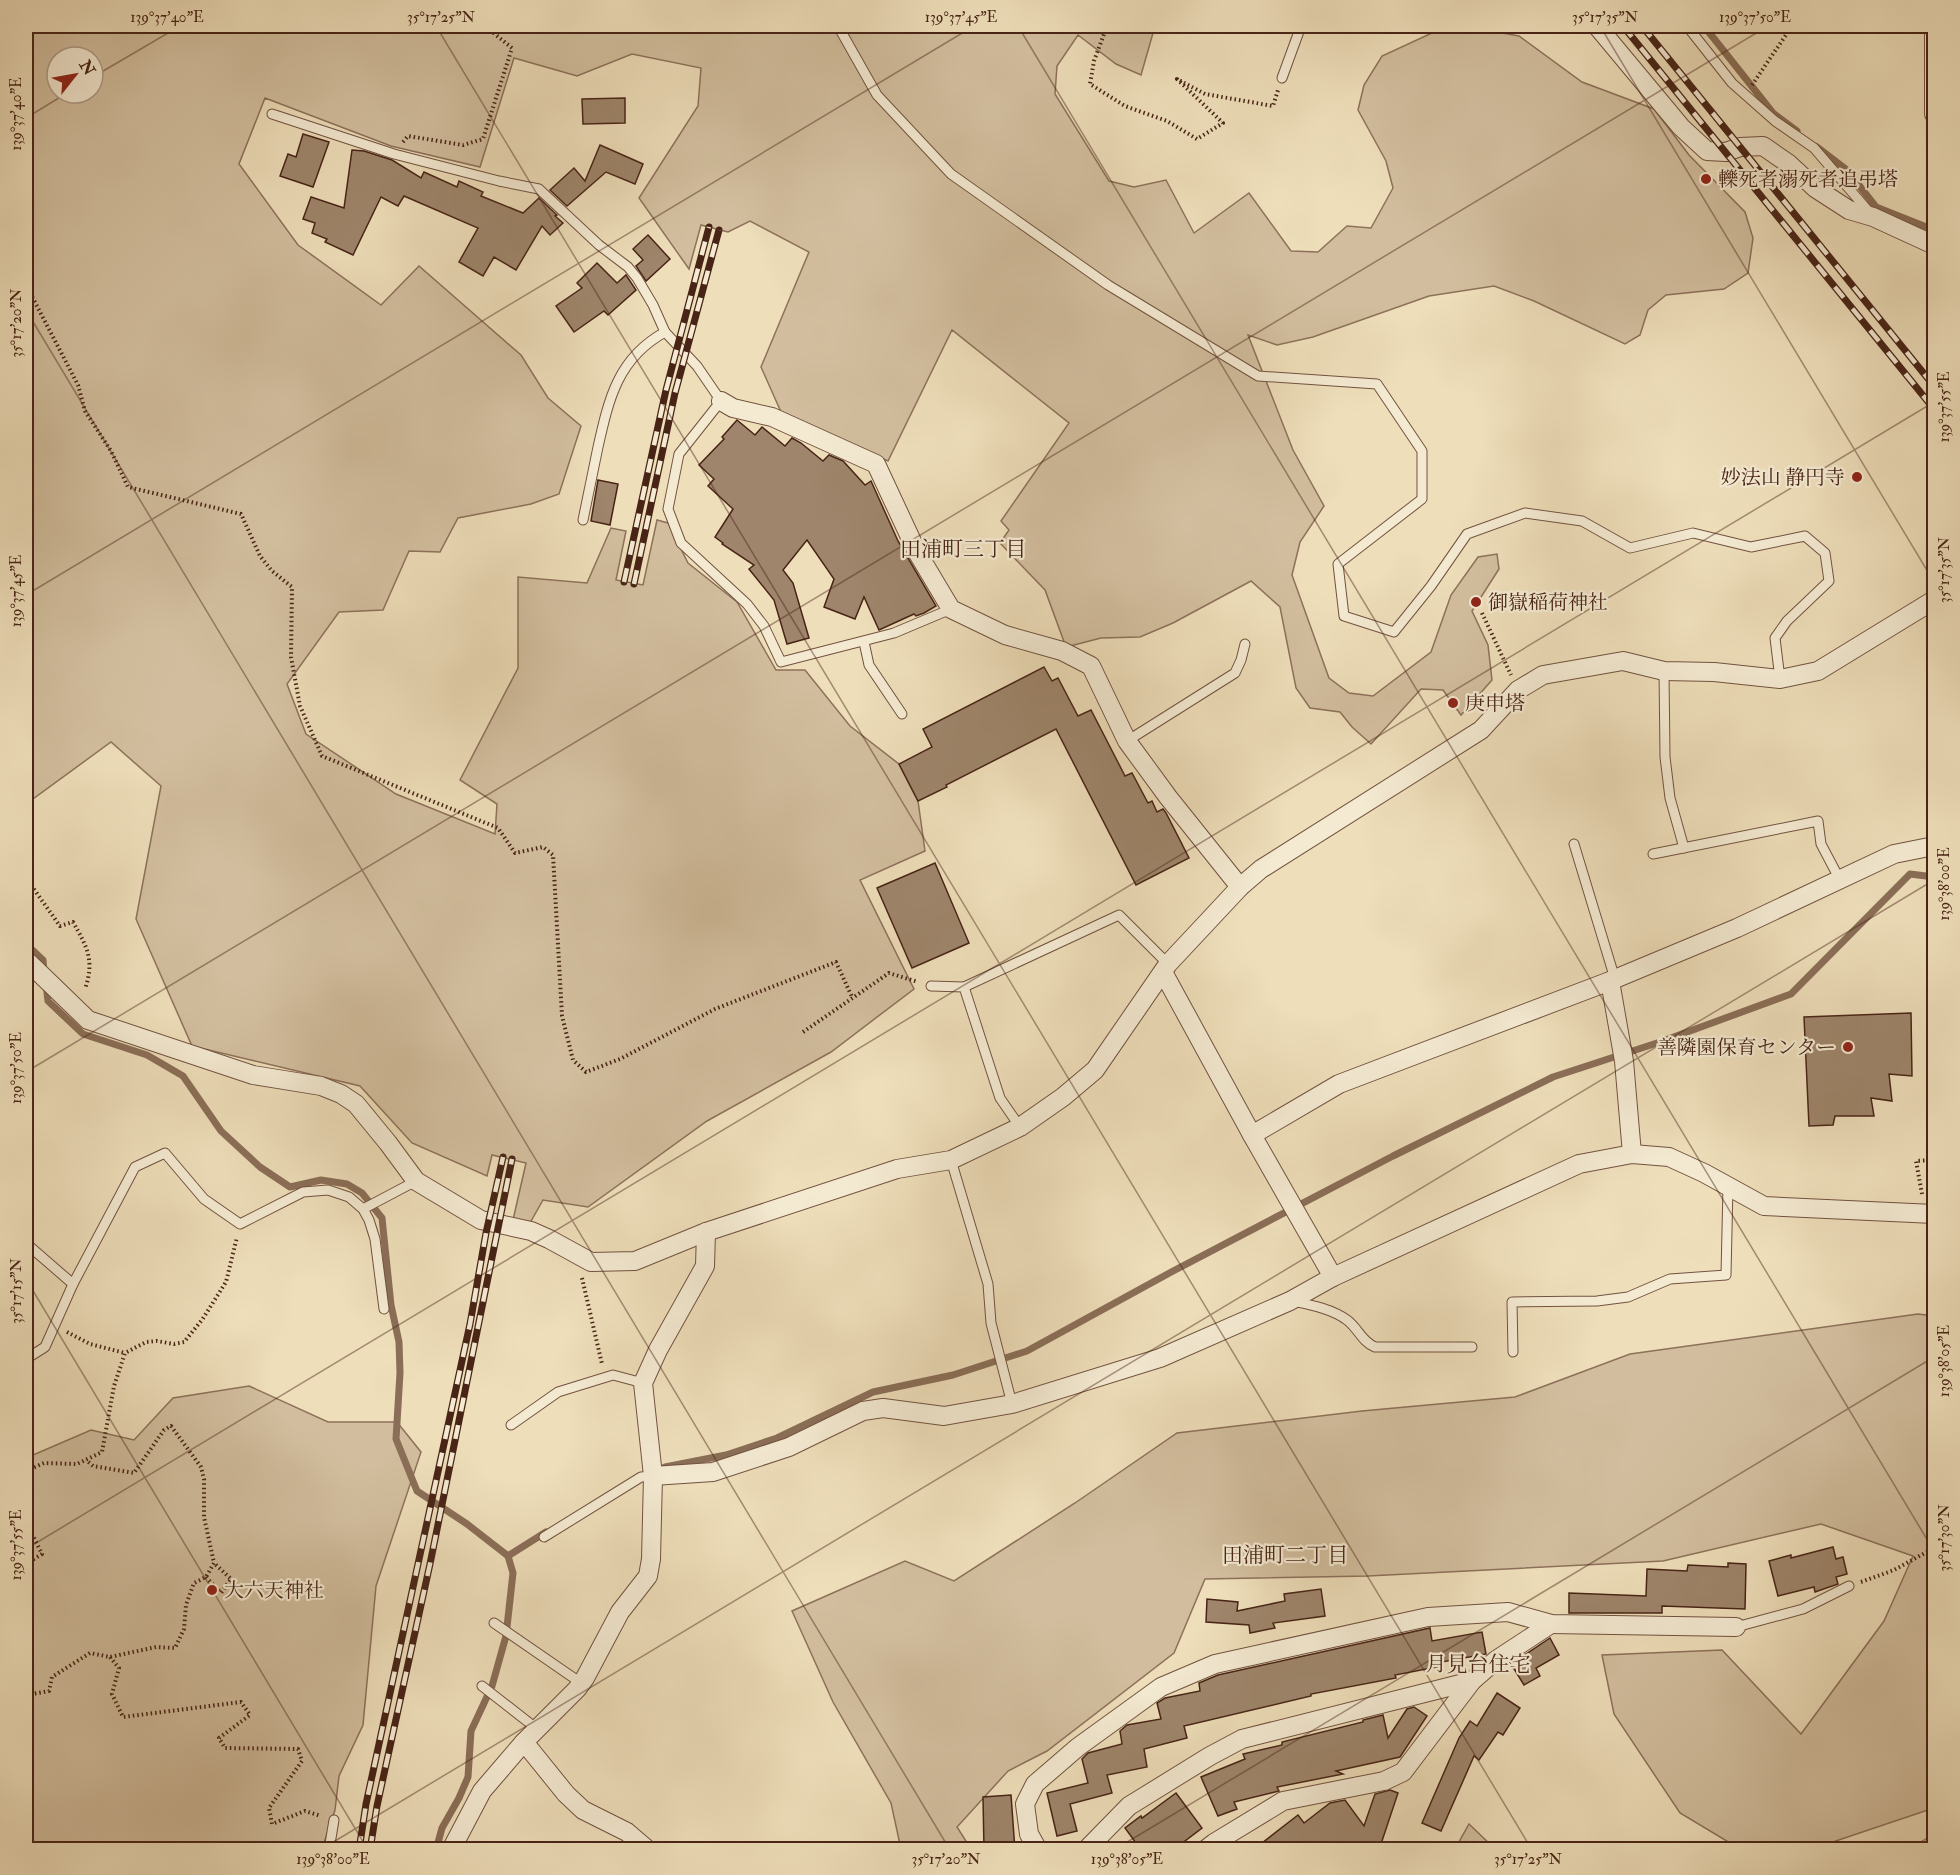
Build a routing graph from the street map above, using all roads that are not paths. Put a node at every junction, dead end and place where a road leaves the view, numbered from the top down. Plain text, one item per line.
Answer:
1 (838, 26) edge
2 (1301, 26) edge
3 (1597, 26) edge
4 (1688, 26) edge
5 (1934, 26) edge
6 (1282, 78) road end
7 (272, 114) dead end
8 (1935, 114) edge
9 (1873, 217) junction
10 (1935, 245) edge
11 (665, 332) junction
12 (721, 401) junction
13 (583, 520) dead end
14 (1935, 600) edge
15 (951, 609) junction
16 (864, 642) junction
17 (1245, 644) dead end
18 (1664, 671) junction
19 (1780, 679) junction
20 (903, 714) dead end
21 (1127, 741) junction
22 (1574, 844) dead end
23 (1935, 846) edge
24 (1684, 848) junction
25 (1653, 854) dead end
26 (1840, 880) junction
27 (1240, 887) junction
28 (1165, 968) junction
29 (30, 971) edge
30 (1612, 980) junction
31 (931, 986) road end
32 (964, 987) junction
33 (1020, 1127) junction
34 (1252, 1135) junction
35 (1632, 1154) junction
36 (951, 1160) junction
37 (416, 1181) junction
38 (1728, 1186) junction
39 (363, 1209) junction
40 (1935, 1214) edge
41 (706, 1232) junction
42 (26, 1236) edge
43 (1333, 1277) junction
44 (73, 1284) junction
45 (1290, 1301) junction
46 (384, 1309) dead end
47 (1472, 1347) dead end
48 (1513, 1352) dead end
49 (26, 1359) edge
50 (643, 1383) junction
51 (1012, 1404) junction
52 (511, 1425) dead end
53 (653, 1476) junction
54 (544, 1538) dead end
55 (1849, 1586) road end
56 (494, 1623) dead end
57 (1551, 1624) junction
58 (1736, 1627) joint
59 (1472, 1681) junction
60 (581, 1683) junction
61 (482, 1686) dead end
62 (531, 1735) junction
63 (334, 1820) dead end
64 (329, 1850) edge
65 (451, 1850) edge
66 (648, 1850) edge
67 (1038, 1850) edge
68 (1086, 1850) edge
69 (1205, 1850) edge

1 - 19 lane
2 - 6 lane
3 - 9 street
4 - 9 lane
5 - 8 street
7 - 11 lane
9 - 10 street
11 - 12 lane
11 - 13 lane
12 - 15 street
12 - 16 lane
14 - 19 street
15 - 16 lane
15 - 21 street
16 - 20 lane
17 - 21 lane
18 - 19 street
18 - 24 lane
18 - 27 street
21 - 27 street
22 - 30 lane
23 - 26 street
24 - 25 lane
24 - 26 lane
26 - 30 street
27 - 28 street
28 - 32 lane
28 - 33 street
28 - 34 street
29 - 37 street
30 - 34 street
30 - 35 street
31 - 32 lane
32 - 33 lane
33 - 36 street
34 - 43 street
35 - 38 street
35 - 43 street
36 - 41 street
36 - 51 lane
37 - 39 lane
37 - 41 street
38 - 40 street
38 - 48 lane
39 - 44 lane
39 - 46 lane
41 - 50 street
42 - 44 lane
43 - 45 street
44 - 49 lane
45 - 47 lane
45 - 51 street
50 - 52 lane
50 - 53 street
51 - 53 street
53 - 54 lane
53 - 60 street
55 - 58 lane
56 - 60 lane
57 - 58 street
57 - 59 street
57 - 67 street
59 - 68 street
59 - 69 street
60 - 62 street
61 - 62 lane
62 - 65 street
62 - 66 street
63 - 64 lane

